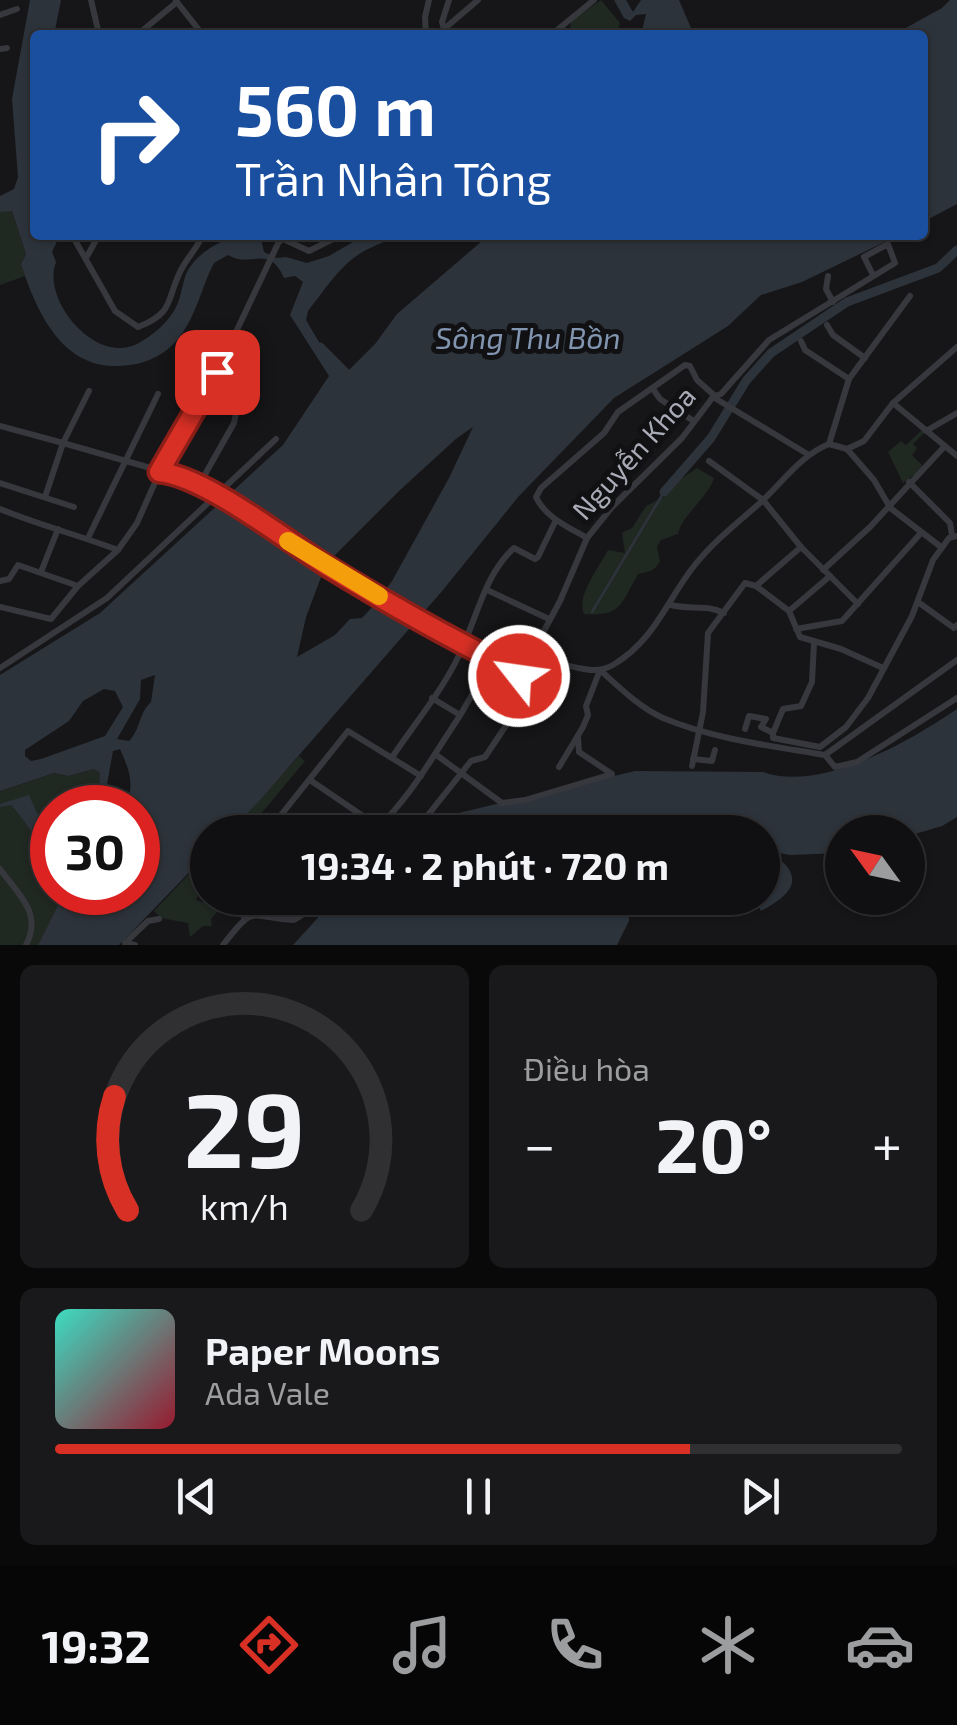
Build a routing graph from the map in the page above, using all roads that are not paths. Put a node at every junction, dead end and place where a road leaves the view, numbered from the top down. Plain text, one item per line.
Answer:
1 (91, 0) edge
2 (429, 0) edge
3 (450, 0) edge
4 (478, 0) edge
5 (594, 0) edge
6 (176, 1) edge
7 (17, 10) dead end
8 (0, 15) edge
9 (444, 29) joint
10 (98, 30) edge
11 (143, 30) edge
12 (199, 30) edge
13 (426, 30) edge
14 (556, 30) edge
15 (75, 240) edge
16 (97, 240) edge
17 (200, 240) edge
18 (331, 240) edge
19 (280, 241) edge
20 (85, 260) junction
21 (873, 275) junction
22 (828, 276) dead end
23 (910, 296) dead end
24 (833, 302) junction
25 (827, 325) dead end
26 (801, 341) dead end
27 (954, 349) edge
28 (865, 358) junction
29 (957, 358) edge
30 (849, 379) junction
31 (652, 390) junction
32 (89, 391) dead end
33 (158, 394) dead end
34 (715, 396) junction
35 (238, 403) dead end
36 (893, 403) junction
37 (957, 413) edge
38 (692, 420) junction
39 (0, 426) edge
40 (926, 431) junction
41 (276, 439) dead end
42 (63, 442) junction
43 (829, 444) junction
44 (944, 448) junction
45 (847, 449) junction
46 (809, 455) junction
47 (957, 456) edge
48 (123, 461) junction
49 (709, 462) dead end
50 (159, 472) junction
51 (909, 482) junction
52 (0, 483) edge
53 (202, 487) junction
54 (45, 496) junction
55 (763, 500) junction
56 (888, 505) junction
57 (74, 507) dead end
58 (0, 509) edge
59 (556, 520) junction
60 (58, 530) junction
61 (920, 534) junction
62 (954, 536) edge
63 (88, 538) junction
64 (586, 538) junction
65 (801, 547) junction
66 (941, 547) junction
67 (118, 550) junction
68 (41, 572) junction
69 (827, 573) junction
70 (0, 581) edge
71 (78, 586) junction
72 (756, 586) junction
73 (486, 590) junction
74 (918, 602) junction
75 (858, 604) junction
76 (670, 605) junction
77 (0, 607) edge
78 (790, 612) junction
79 (724, 613) junction
80 (50, 619) junction
81 (549, 619) junction
82 (957, 625) edge
83 (796, 629) junction
84 (59, 631) junction
85 (814, 642) junction
86 (464, 644) junction
87 (530, 657) junction
88 (957, 660) edge
89 (504, 663) junction
90 (0, 668) edge
91 (882, 668) junction
92 (600, 670) junction
93 (432, 698) junction
94 (957, 698) edge
95 (460, 715) junction
96 (699, 729) junction
97 (745, 729) dead end
98 (773, 733) junction
99 (578, 736) junction
100 (714, 750) dead end
101 (435, 754) junction
102 (825, 755) junction
103 (393, 756) junction
104 (559, 767) dead end
105 (461, 772) junction
106 (422, 776) junction
107 (310, 780) junction
108 (281, 815) edge
109 (356, 815) edge
110 (389, 815) edge
111 (428, 815) dead end
112 (0, 869) edge
113 (244, 915) edge
114 (256, 915) edge
115 (266, 915) edge
116 (302, 915) edge
117 (159, 918) dead end
118 (244, 918) junction
119 (124, 944) edge
120 (26, 945) edge
121 (135, 945) edge
122 (223, 945) edge

1 - 10 street
2 - 13 street
3 - 9 street
4 - 9 street
5 - 14 street
6 - 11 street
6 - 12 street
7 - 8 street
15 - 20 street
16 - 20 street
17 - 20 street
18 - 19 street
19 - 50 street
21 - 21 street
21 - 24 street
22 - 24 street
23 - 28 street
24 - 34 street
25 - 28 street
26 - 30 street
27 - 29 street
27 - 36 street
28 - 30 street
30 - 43 street
31 - 34 street
31 - 38 street
31 - 59 street
32 - 42 street
33 - 48 street
34 - 38 street, Nguyễn Khoa
34 - 46 street, Nguyễn Khoa
35 - 53 street
36 - 40 street
36 - 45 street
37 - 40 street
38 - 64 street, Nguyễn Khoa
39 - 42 street
40 - 44 street
41 - 84 street
42 - 48 street
42 - 54 street
43 - 45 street
43 - 46 street
44 - 47 street
44 - 51 street
45 - 56 street
46 - 55 street
48 - 50 street
48 - 63 street
49 - 55 street
50 - 53 street
50 - 67 street
51 - 56 street
51 - 62 street
52 - 54 street
53 - 86 street, bridge
54 - 57 street
55 - 65 street
55 - 76 street
56 - 61 street
56 - 69 street
58 - 60 street
59 - 64 street
59 - 73 street
60 - 63 street
60 - 68 street
61 - 66 street
61 - 75 street
62 - 66 street
63 - 67 street
64 - 81 street, Nguyễn Khoa
65 - 69 street
65 - 72 street
66 - 74 street
67 - 71 street
68 - 70 street
68 - 71 street
69 - 75 street
69 - 78 street
71 - 80 street
72 - 78 street
72 - 79 street
73 - 81 street
73 - 86 street
74 - 82 street
74 - 91 street
75 - 83 street
76 - 79 street
76 - 92 street
77 - 80 street
78 - 83 street
79 - 96 street
80 - 84 street
81 - 87 street, Nguyễn Khoa
83 - 85 street
84 - 90 street
85 - 91 street
85 - 98 street
86 - 89 street
86 - 93 street
87 - 89 street
87 - 92 street
88 - 102 street
89 - 95 street
89 - 105 street
91 - 98 street
92 - 96 street
92 - 99 street
93 - 95 street
93 - 103 street
94 - 102 street
95 - 101 street
96 - 100 street
96 - 102 street
97 - 98 street
99 - 104 street
99 - 105 street
101 - 105 street
101 - 106 street
103 - 106 street
103 - 107 street
105 - 111 street
106 - 110 street
107 - 108 street
107 - 109 street
112 - 120 street
113 - 118 street
114 - 118 street
115 - 116 street
117 - 119 street
118 - 122 street
119 - 121 street

